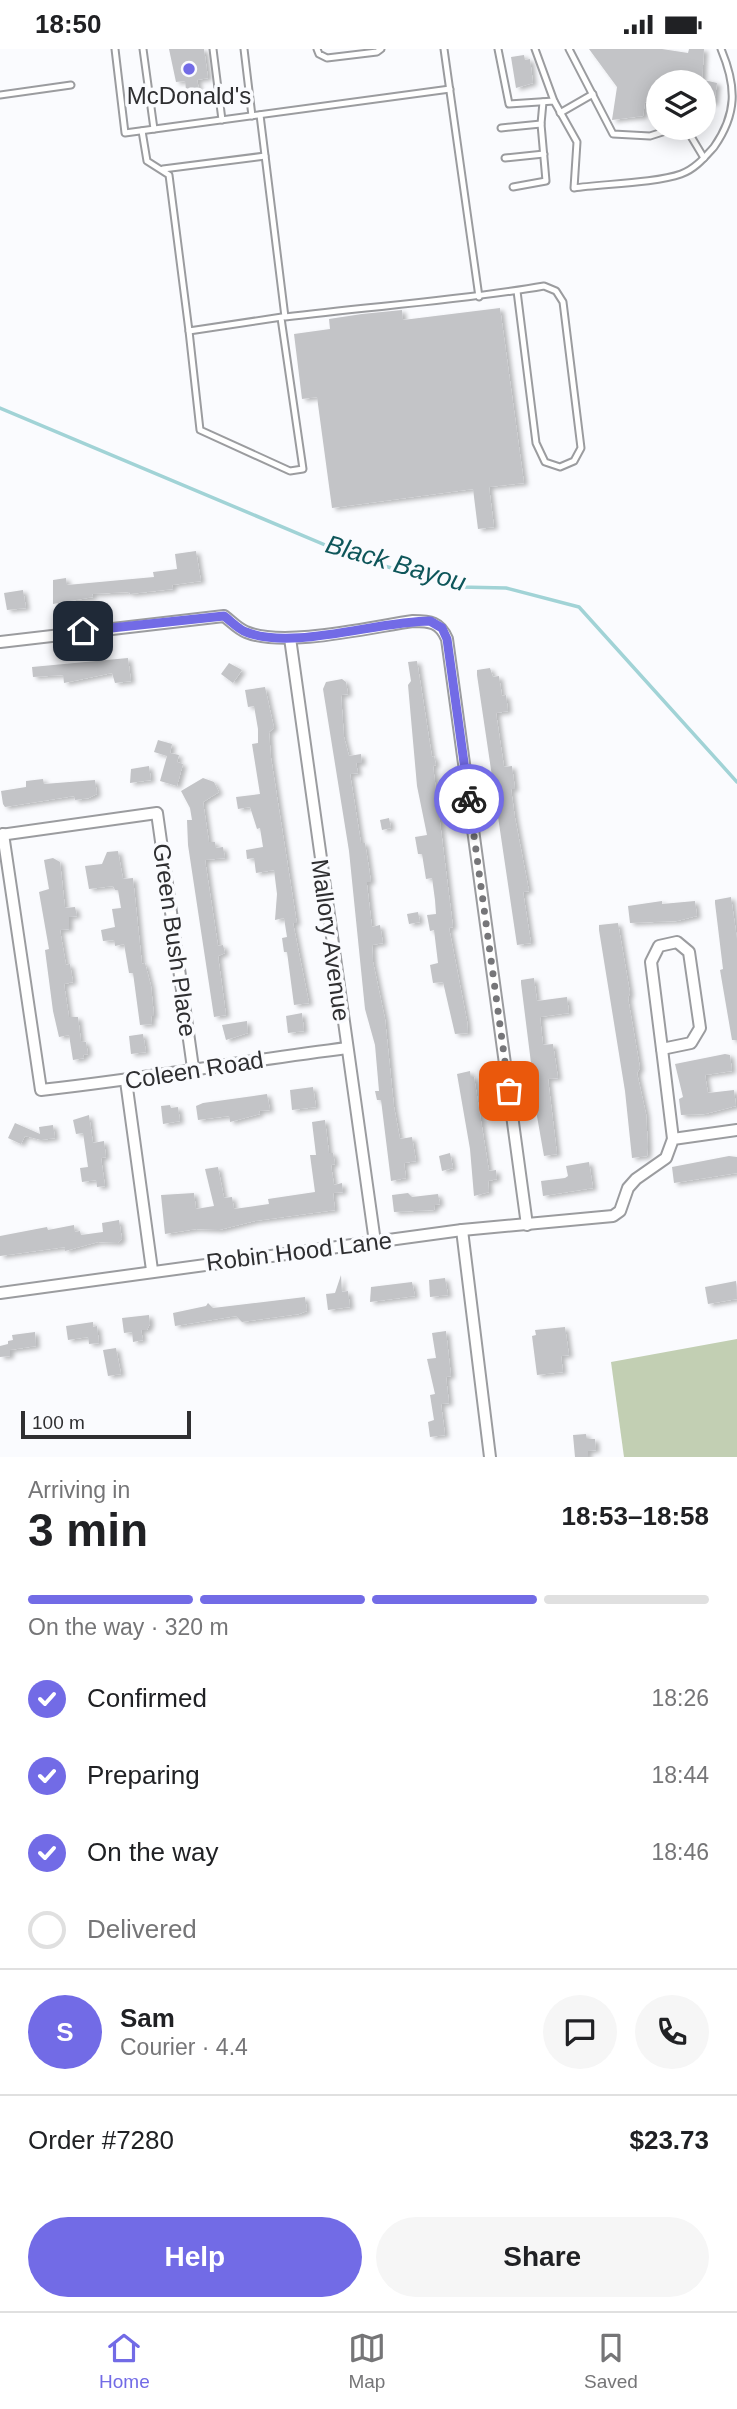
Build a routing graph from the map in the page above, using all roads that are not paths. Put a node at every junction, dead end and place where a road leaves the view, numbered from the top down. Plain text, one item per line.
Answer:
1 (115, 49) edge
2 (143, 49) edge
3 (213, 49) edge
4 (244, 49) edge
5 (317, 49) edge
6 (381, 49) edge
7 (444, 49) edge
8 (498, 49) edge
9 (536, 49) edge
10 (569, 49) edge
11 (721, 49) edge
12 (71, 85) dead end
13 (450, 89) junction
14 (593, 94) junction
15 (0, 95) edge
16 (554, 101) junction
17 (543, 102) junction
18 (561, 113) junction
19 (260, 115) junction
20 (252, 116) junction
21 (222, 120) junction
22 (541, 124) junction
23 (501, 128) dead end
24 (154, 129) junction
25 (142, 131) junction
26 (646, 136) edge
27 (693, 140) edge
28 (544, 154) junction
29 (265, 156) junction
30 (505, 158) dead end
31 (704, 158) junction
32 (163, 169) junction
33 (513, 187) dead end
34 (517, 291) junction
35 (479, 297) junction
36 (283, 317) junction
37 (189, 331) junction
38 (290, 638) junction
39 (0, 642) edge
40 (1, 835) edge
41 (346, 1048) junction
42 (662, 1049) junction
43 (192, 1068) junction
44 (126, 1081) junction
45 (737, 1130) edge
46 (673, 1139) junction
47 (527, 1225) junction
48 (462, 1230) junction
49 (375, 1241) junction
50 (152, 1270) junction
51 (0, 1293) edge
52 (490, 1457) edge

1 - 25 lane
2 - 24 lane
3 - 21 lane
4 - 20 lane
5 - 6 lane
7 - 13 lane
8 - 17 lane
9 - 16 lane
10 - 14 lane
11 - 31 lane
12 - 15 lane
13 - 19 lane
13 - 35 lane
14 - 18 lane
14 - 26 lane
16 - 17 lane
16 - 18 lane
17 - 22 lane
18 - 31 lane
19 - 20 lane
19 - 29 lane
20 - 21 lane
21 - 24 lane
22 - 23 lane
22 - 28 lane
24 - 25 lane
25 - 32 lane
27 - 31 lane
28 - 30 lane
28 - 33 lane
29 - 32 lane
29 - 36 lane
32 - 37 lane
34 - 34 lane
34 - 35 lane
35 - 36 lane
36 - 37 lane
36 - 37 lane
38 - 39 street
38 - 41 street, Mallory Avenue
38 - 47 street
40 - 43 street, Green Bush Place
40 - 44 street, Coleen Road
41 - 43 street, Coleen Road
41 - 49 street, Mallory Avenue
42 - 42 street
42 - 46 street
43 - 44 street, Coleen Road
44 - 50 street
45 - 46 street
46 - 47 street, Robin Hood Lane
47 - 48 street, Robin Hood Lane
48 - 49 street, Robin Hood Lane
48 - 52 street
49 - 50 street, Robin Hood Lane
50 - 51 street, Robin Hood Lane

